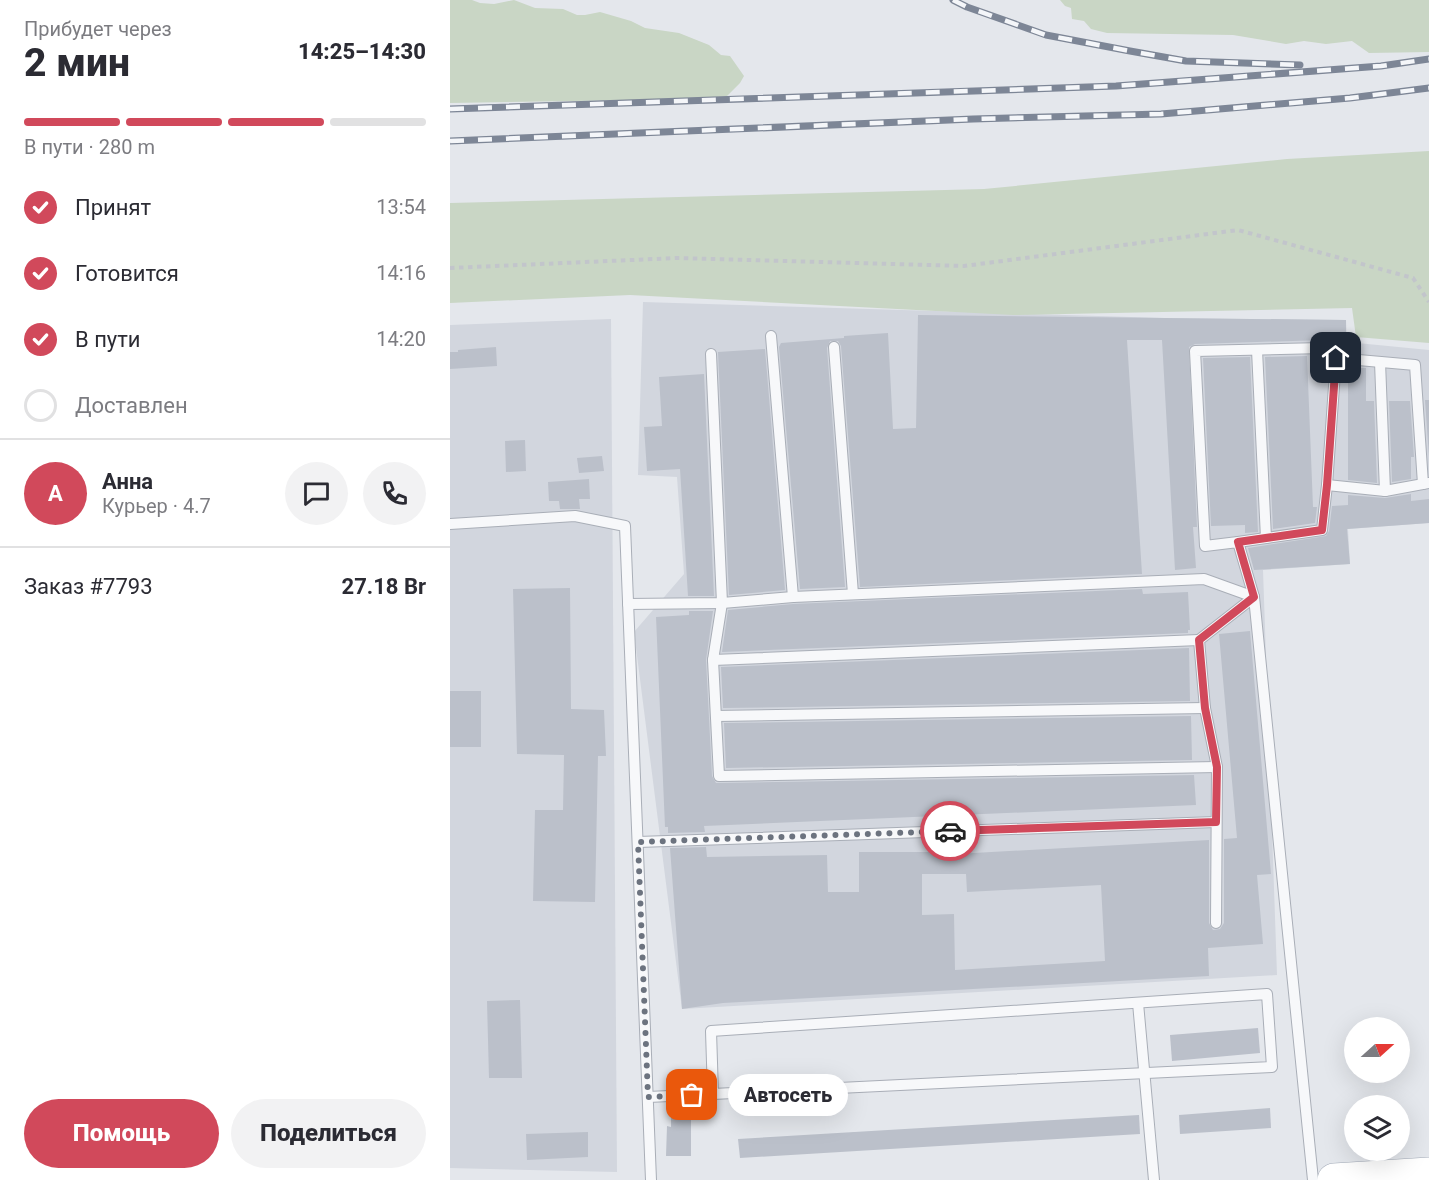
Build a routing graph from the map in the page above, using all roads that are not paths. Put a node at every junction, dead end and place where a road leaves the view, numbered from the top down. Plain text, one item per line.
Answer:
1 (771, 336) dead end
2 (834, 347) dead end
3 (1257, 350) junction
4 (711, 354) dead end
5 (1336, 358) junction
6 (1380, 362) junction
7 (1426, 483) edge
8 (1327, 485) junction
9 (1385, 491) junction
10 (450, 524) edge
11 (1266, 538) junction
12 (1238, 542) junction
13 (853, 594) junction
14 (794, 597) junction
15 (1254, 597) junction
16 (722, 603) junction
17 (628, 604) junction
18 (1199, 640) junction
19 (713, 660) junction
20 (1205, 708) junction
21 (716, 716) junction
22 (1217, 767) junction
23 (1216, 822) junction
24 (638, 842) junction
25 (1216, 923) dead end
26 (1138, 1003) junction
27 (1144, 1074) junction
28 (713, 1094) junction
29 (648, 1097) junction
30 (1429, 1174) edge
31 (651, 1180) edge
32 (1154, 1180) edge
33 (1313, 1180) edge
34 (1334, 1180) edge

1 - 14 lane
2 - 13 lane
3 - 5 lane
3 - 11 lane
3 - 12 lane
4 - 16 lane
5 - 6 lane
5 - 8 lane
6 - 7 lane
6 - 9 lane
7 - 9 lane
8 - 9 lane
8 - 11 lane
10 - 17 lane
11 - 12 lane
12 - 15 lane
13 - 14 lane
13 - 15 lane
14 - 16 lane
15 - 18 lane
15 - 33 lane
16 - 17 lane
16 - 19 lane
17 - 24 lane
18 - 19 lane
18 - 20 lane
19 - 21 lane
20 - 21 lane
20 - 22 lane
21 - 22 lane
22 - 23 lane
23 - 24 lane
23 - 25 lane
24 - 29 lane
26 - 27 lane
26 - 27 lane
26 - 28 lane
27 - 28 lane
27 - 32 lane
28 - 29 lane
29 - 31 lane
30 - 34 main road

